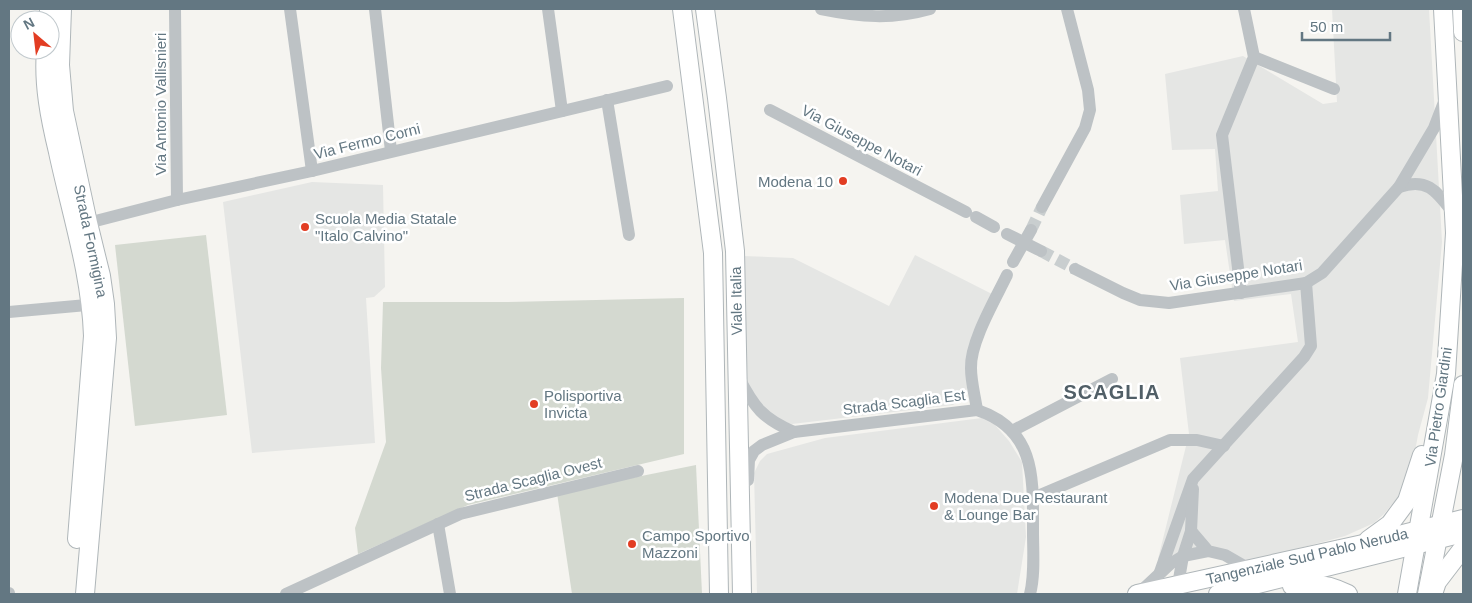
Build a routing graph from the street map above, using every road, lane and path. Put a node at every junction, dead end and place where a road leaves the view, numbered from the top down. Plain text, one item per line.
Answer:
1 (176, 9) edge
2 (290, 9) edge
3 (375, 9) edge
4 (548, 9) edge
5 (682, 9) edge
6 (822, 9) edge
7 (930, 9) edge
8 (1067, 9) edge
9 (1244, 9) edge
10 (1443, 9) edge
11 (1462, 9) edge
12 (706, 10) edge
13 (1463, 32) edge
14 (1254, 57) junction
15 (45, 60) edge
16 (59, 60) edge
17 (667, 86) dead end
18 (1334, 88) dead end
19 (1448, 90) junction
20 (607, 100) junction
21 (770, 110) dead end
22 (562, 111) junction
23 (391, 151) junction
24 (312, 171) junction
25 (1399, 187) junction
26 (177, 200) junction
27 (1042, 207) tunnel mouth
28 (1454, 214) junction
29 (81, 224) junction
30 (994, 227) dead end
31 (1031, 230) tunnel mouth
32 (1007, 234) dead end
33 (629, 235) dead end
34 (1024, 243) junction
35 (1041, 252) tunnel mouth
36 (1014, 262) dead end
37 (1075, 269) tunnel mouth
38 (1007, 275) dead end
39 (1306, 283) junction
40 (1241, 293) junction
41 (98, 304) junction
42 (9, 312) edge
43 (1446, 374) junction
44 (738, 375) junction
45 (1112, 379) dead end
46 (1463, 385) edge
47 (976, 410) junction
48 (794, 432) junction
49 (1012, 432) junction
50 (1224, 446) junction
51 (1454, 455) junction
52 (638, 471) dead end
53 (1463, 474) edge
54 (1193, 479) junction
55 (1033, 498) junction
56 (1463, 519) edge
57 (438, 524) junction
58 (741, 528) junction
59 (718, 530) junction
60 (1191, 531) junction
61 (1438, 533) junction
62 (1463, 534) edge
63 (1417, 538) junction
64 (1363, 544) junction
65 (1463, 548) edge
66 (1208, 550) junction
67 (1184, 556) junction
68 (742, 566) junction
69 (1251, 570) junction
70 (1160, 572) junction
71 (1175, 590) edge
72 (1032, 592) edge
73 (73, 594) edge
74 (85, 594) edge
75 (286, 594) edge
76 (450, 594) edge
77 (710, 594) edge
78 (719, 594) edge
79 (742, 594) edge
80 (750, 594) edge
81 (1137, 594) edge
82 (1218, 594) edge
83 (1262, 594) edge
84 (1348, 594) edge
85 (1407, 594) edge
86 (1427, 594) edge
87 (1433, 594) edge

1 - 26 street, Via Antonio Vallisnieri
2 - 24 street
3 - 23 street
4 - 22 street
5 - 59 main road, Viale Italia
6 - 7 street
8 - 27 street
9 - 14 street
10 - 19 main road, Via Pietro Giardini
11 - 13 main road
12 - 44 main road, Viale Italia
14 - 18 street
14 - 40 street
15 - 29 main road, Strada Formigina
16 - 29 main road, Strada Formigina
17 - 20 street, Via Fermo Corni
19 - 25 street, Via Giuseppe Notari
19 - 28 main road, Via Pietro Giardini
20 - 22 street, Via Fermo Corni
20 - 33 street
21 - 30 street, Via Giuseppe Notari
22 - 23 street, Via Fermo Corni
23 - 24 street, Via Fermo Corni
24 - 26 street, Via Fermo Corni
25 - 28 street
25 - 39 street, Via Giuseppe Notari
26 - 29 street, Via Fermo Corni
28 - 43 main road, Via Pietro Giardini
29 - 41 main road, Strada Formigina
31 - 34 street
32 - 34 street
34 - 35 street
34 - 36 street
37 - 40 street, Via Giuseppe Notari
38 - 47 street
39 - 40 street, Via Giuseppe Notari
39 - 50 street
41 - 42 street
41 - 73 main road, Strada Formigina
41 - 74 main road, Strada Formigina
43 - 63 main road, Via Pietro Giardini
43 - 64 main road
44 - 48 street
44 - 58 main road, Viale Italia
45 - 49 street
46 - 51 main road, Via Pietro Giardini
47 - 48 street, Strada Scaglia Est
47 - 49 street, Strada Scaglia Est
48 - 58 street, Strada Scaglia Est
49 - 55 street, Strada Scaglia Est
50 - 54 street
50 - 55 street
51 - 53 main road
51 - 61 main road, Via Pietro Giardini
52 - 57 street, Strada Scaglia Ovest
54 - 60 street
54 - 70 street
55 - 72 street, Strada Scaglia Est
56 - 61 main road
57 - 75 street, Strada Scaglia Ovest
57 - 76 street
58 - 68 main road, Viale Italia
59 - 77 main road
59 - 78 main road
60 - 66 street
60 - 67 street
61 - 62 main road
61 - 63 main road, Tangenziale Sud Pablo Neruda
61 - 86 main road, Via Pietro Giardini
63 - 64 main road, Tangenziale Sud Pablo Neruda
63 - 82 main road, Tangenziale Sud Pablo Neruda
63 - 85 main road, Via Pietro Giardini
64 - 69 main road, Tangenziale Sud Pablo Neruda
65 - 87 main road
66 - 67 street
66 - 69 street
67 - 70 street
67 - 71 street
68 - 79 main road, Viale Italia
68 - 80 main road
69 - 71 main road, Tangenziale Sud Pablo Neruda
70 - 81 street
71 - 81 main road, Tangenziale Sud Pablo Neruda
83 - 84 main road

